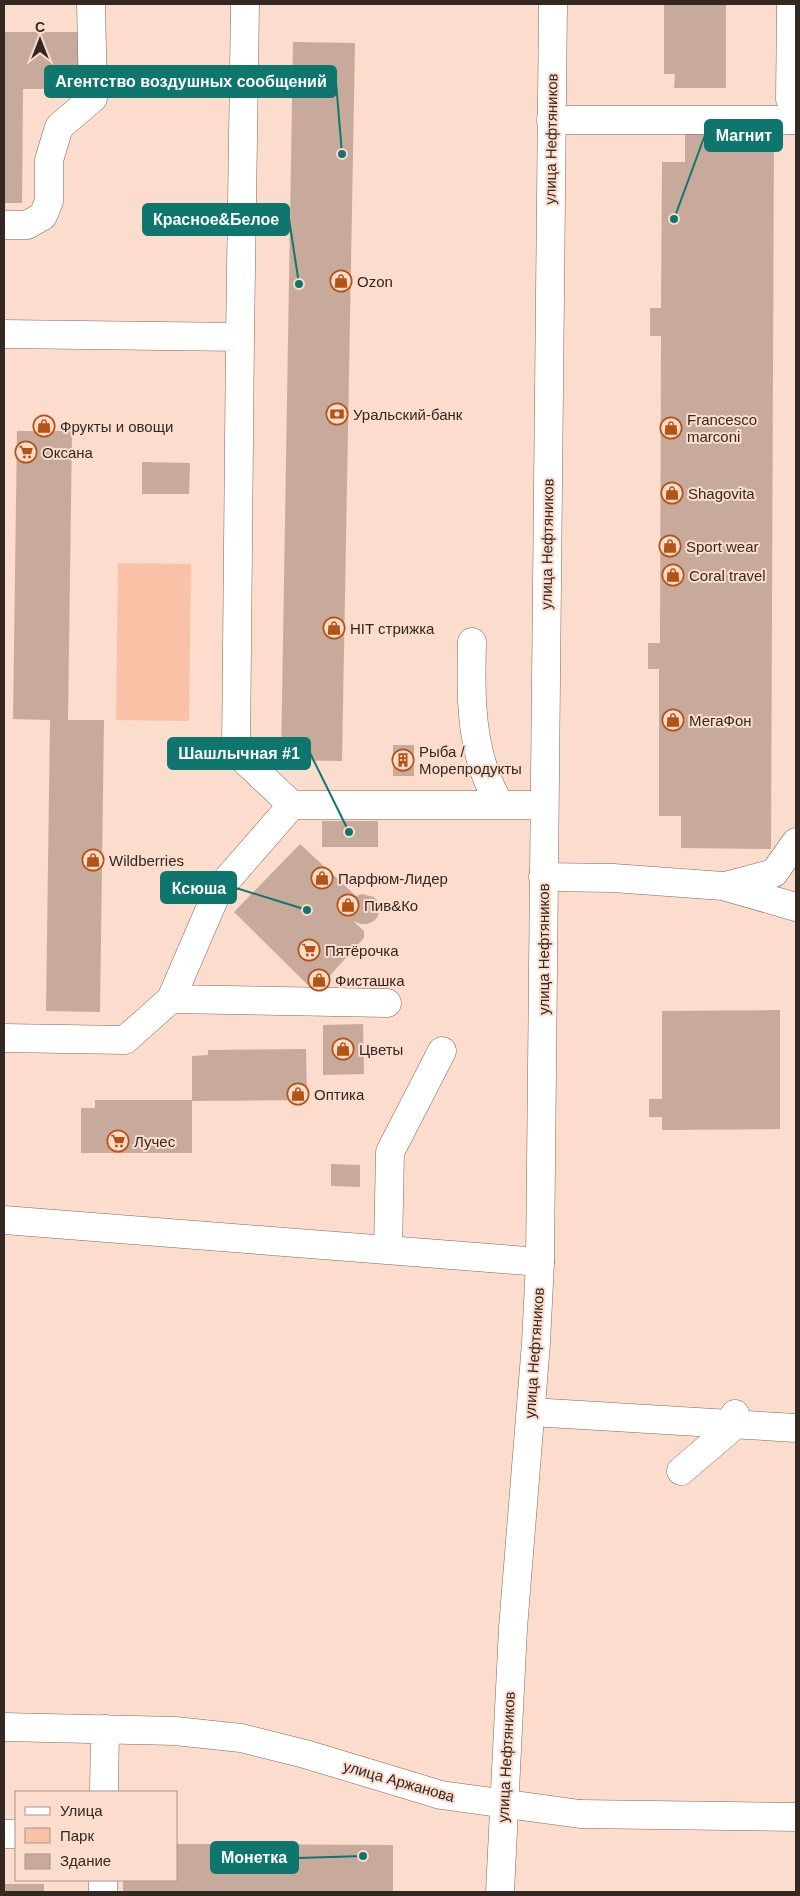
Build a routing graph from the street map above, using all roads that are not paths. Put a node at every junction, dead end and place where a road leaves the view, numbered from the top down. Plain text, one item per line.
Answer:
1 (91, 4) edge
2 (245, 4) edge
3 (553, 4) edge
4 (791, 4) edge
5 (796, 102) edge
6 (551, 120) junction
7 (796, 120) edge
8 (4, 225) edge
9 (4, 334) edge
10 (240, 337) junction
11 (472, 642) dead end
12 (292, 805) junction
13 (544, 805) junction
14 (500, 806) junction
15 (796, 842) edge
16 (543, 877) junction
17 (724, 886) junction
18 (796, 907) edge
19 (171, 999) junction
20 (386, 1003) dead end
21 (4, 1038) edge
22 (442, 1051) dead end
23 (4, 1220) edge
24 (388, 1250) junction
25 (540, 1262) junction
26 (531, 1412) junction
27 (735, 1417) junction
28 (796, 1428) edge
29 (681, 1471) dead end
30 (4, 1727) edge
31 (105, 1729) junction
32 (104, 1791) edge
33 (503, 1804) junction
34 (796, 1817) edge
35 (500, 1892) edge

1 - 8 main road
2 - 10 main road
3 - 6 main road, улица Нефтяников
4 - 5 main road
6 - 7 main road
6 - 13 main road, улица Нефтяников
9 - 10 main road
10 - 12 main road
11 - 14 main road
12 - 14 main road
12 - 19 main road
13 - 14 main road
13 - 16 main road, улица Нефтяников
15 - 17 main road
16 - 17 main road
16 - 25 main road, улица Нефтяников
17 - 18 main road
19 - 20 main road
19 - 21 main road
22 - 24 main road
23 - 24 main road
24 - 25 main road
25 - 26 main road, улица Нефтяников
26 - 27 main road
26 - 33 main road, улица Нефтяников
27 - 28 main road
27 - 29 main road
30 - 31 main road, улица Аржанова
31 - 32 main road
31 - 33 main road, улица Аржанова
33 - 34 main road, улица Аржанова
33 - 35 main road, улица Нефтяников

